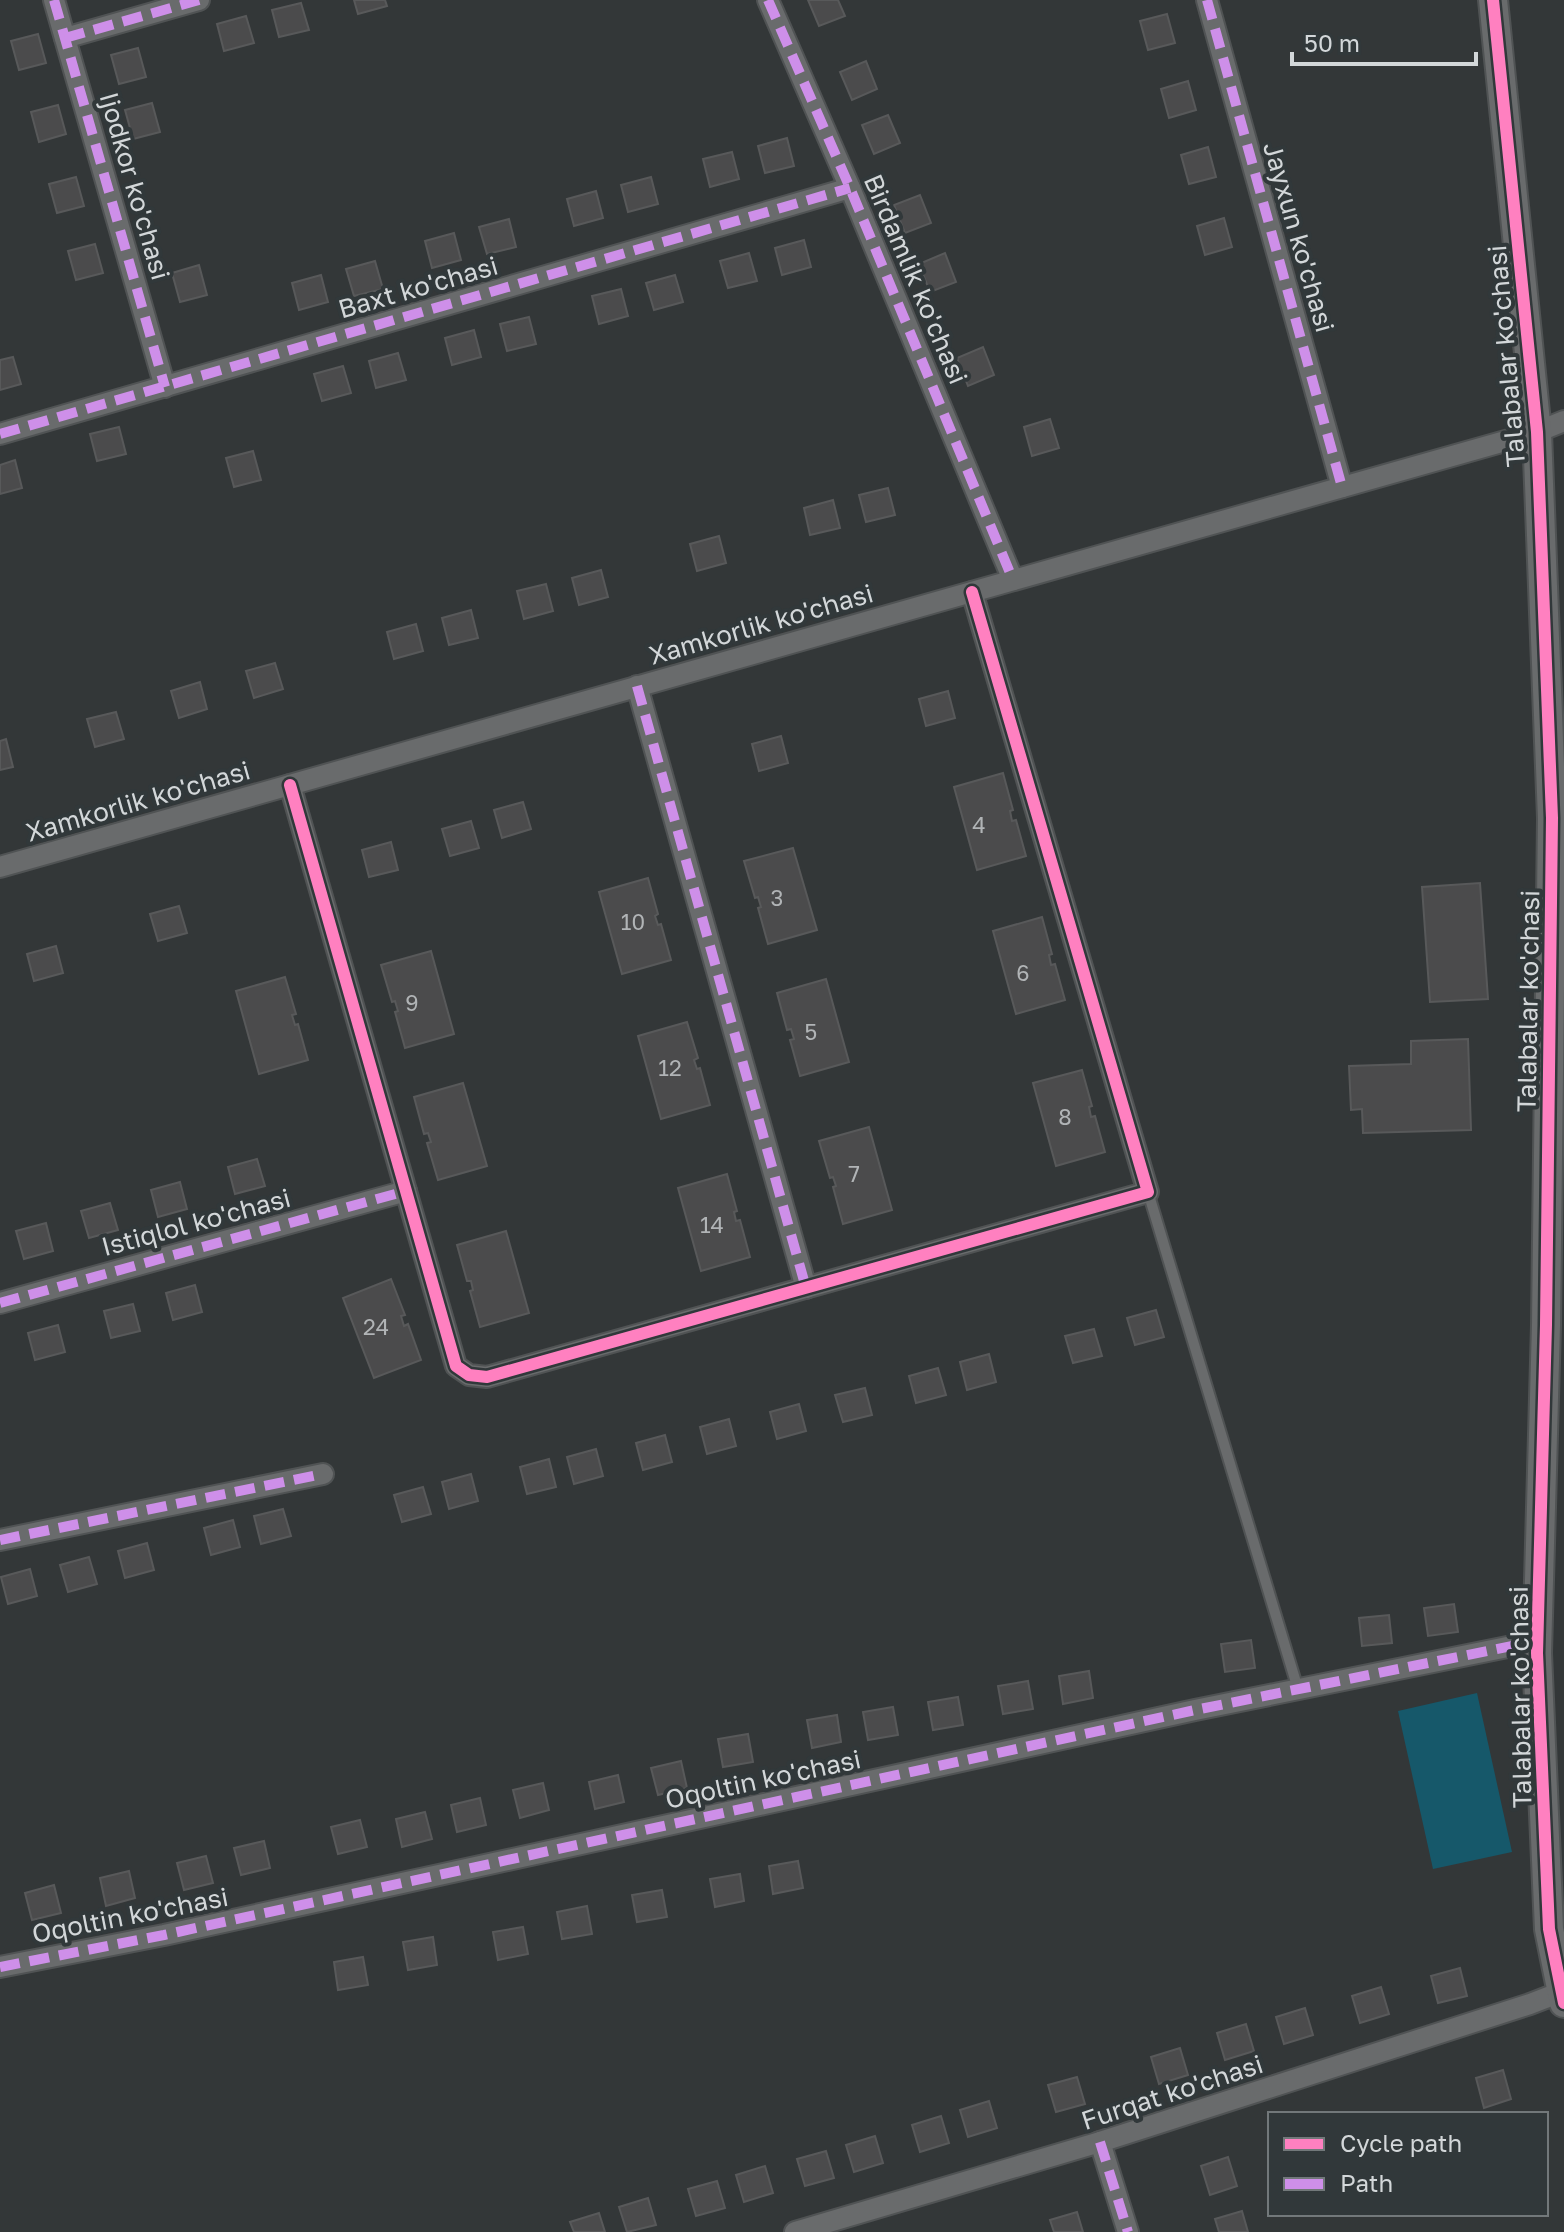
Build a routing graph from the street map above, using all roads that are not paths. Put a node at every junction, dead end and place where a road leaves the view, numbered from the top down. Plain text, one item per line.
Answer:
1 (54, 0) edge
2 (199, 0) edge
3 (768, 0) edge
4 (1207, 0) edge
5 (1493, 0) edge
6 (65, 38) junction
7 (850, 188) junction
8 (165, 387) junction
9 (1564, 421) edge
10 (1537, 432) junction
11 (0, 434) edge
12 (1342, 487) junction
13 (1013, 580) junction
14 (972, 592) junction
15 (637, 686) junction
16 (290, 785) junction
17 (0, 867) edge
18 (406, 1191) junction
19 (1148, 1192) junction
20 (806, 1288) junction
21 (0, 1303) edge
22 (323, 1474) dead end
23 (0, 1540) edge
24 (1537, 1641) junction
25 (1298, 1689) junction
26 (1554, 1830) edge
27 (0, 1967) edge
28 (1562, 1997) edge
29 (1100, 2142) junction
30 (795, 2232) edge
31 (1128, 2232) edge

1 - 6 street, Ijodkor ko'chasi
2 - 6 street
3 - 7 street, Birdamlik ko'chasi
4 - 12 street, Jayxun ko'chasi
5 - 10 street, Talabalar ko'chasi
6 - 8 street, Ijodkor ko'chasi
7 - 8 street, Baxt ko'chasi
7 - 13 street, Birdamlik ko'chasi
8 - 11 street, Baxt ko'chasi
9 - 10 street, Xamkorlik ko'chasi
10 - 12 street, Xamkorlik ko'chasi
10 - 24 street, Talabalar ko'chasi
12 - 13 street, Xamkorlik ko'chasi
13 - 14 street, Xamkorlik ko'chasi
14 - 15 street, Xamkorlik ko'chasi
14 - 19 street
15 - 16 street, Xamkorlik ko'chasi
15 - 20 street
16 - 17 street, Xamkorlik ko'chasi
16 - 18 street
18 - 20 street
18 - 21 street, Istiqlol ko'chasi
19 - 20 street
19 - 25 lane
22 - 23 street
24 - 25 street, Oqoltin ko'chasi
24 - 26 street, Talabalar ko'chasi
25 - 27 street, Oqoltin ko'chasi
26 - 28 street, Talabalar ko'chasi
28 - 29 street, Furqat ko'chasi
29 - 30 street, Furqat ko'chasi
29 - 31 street

